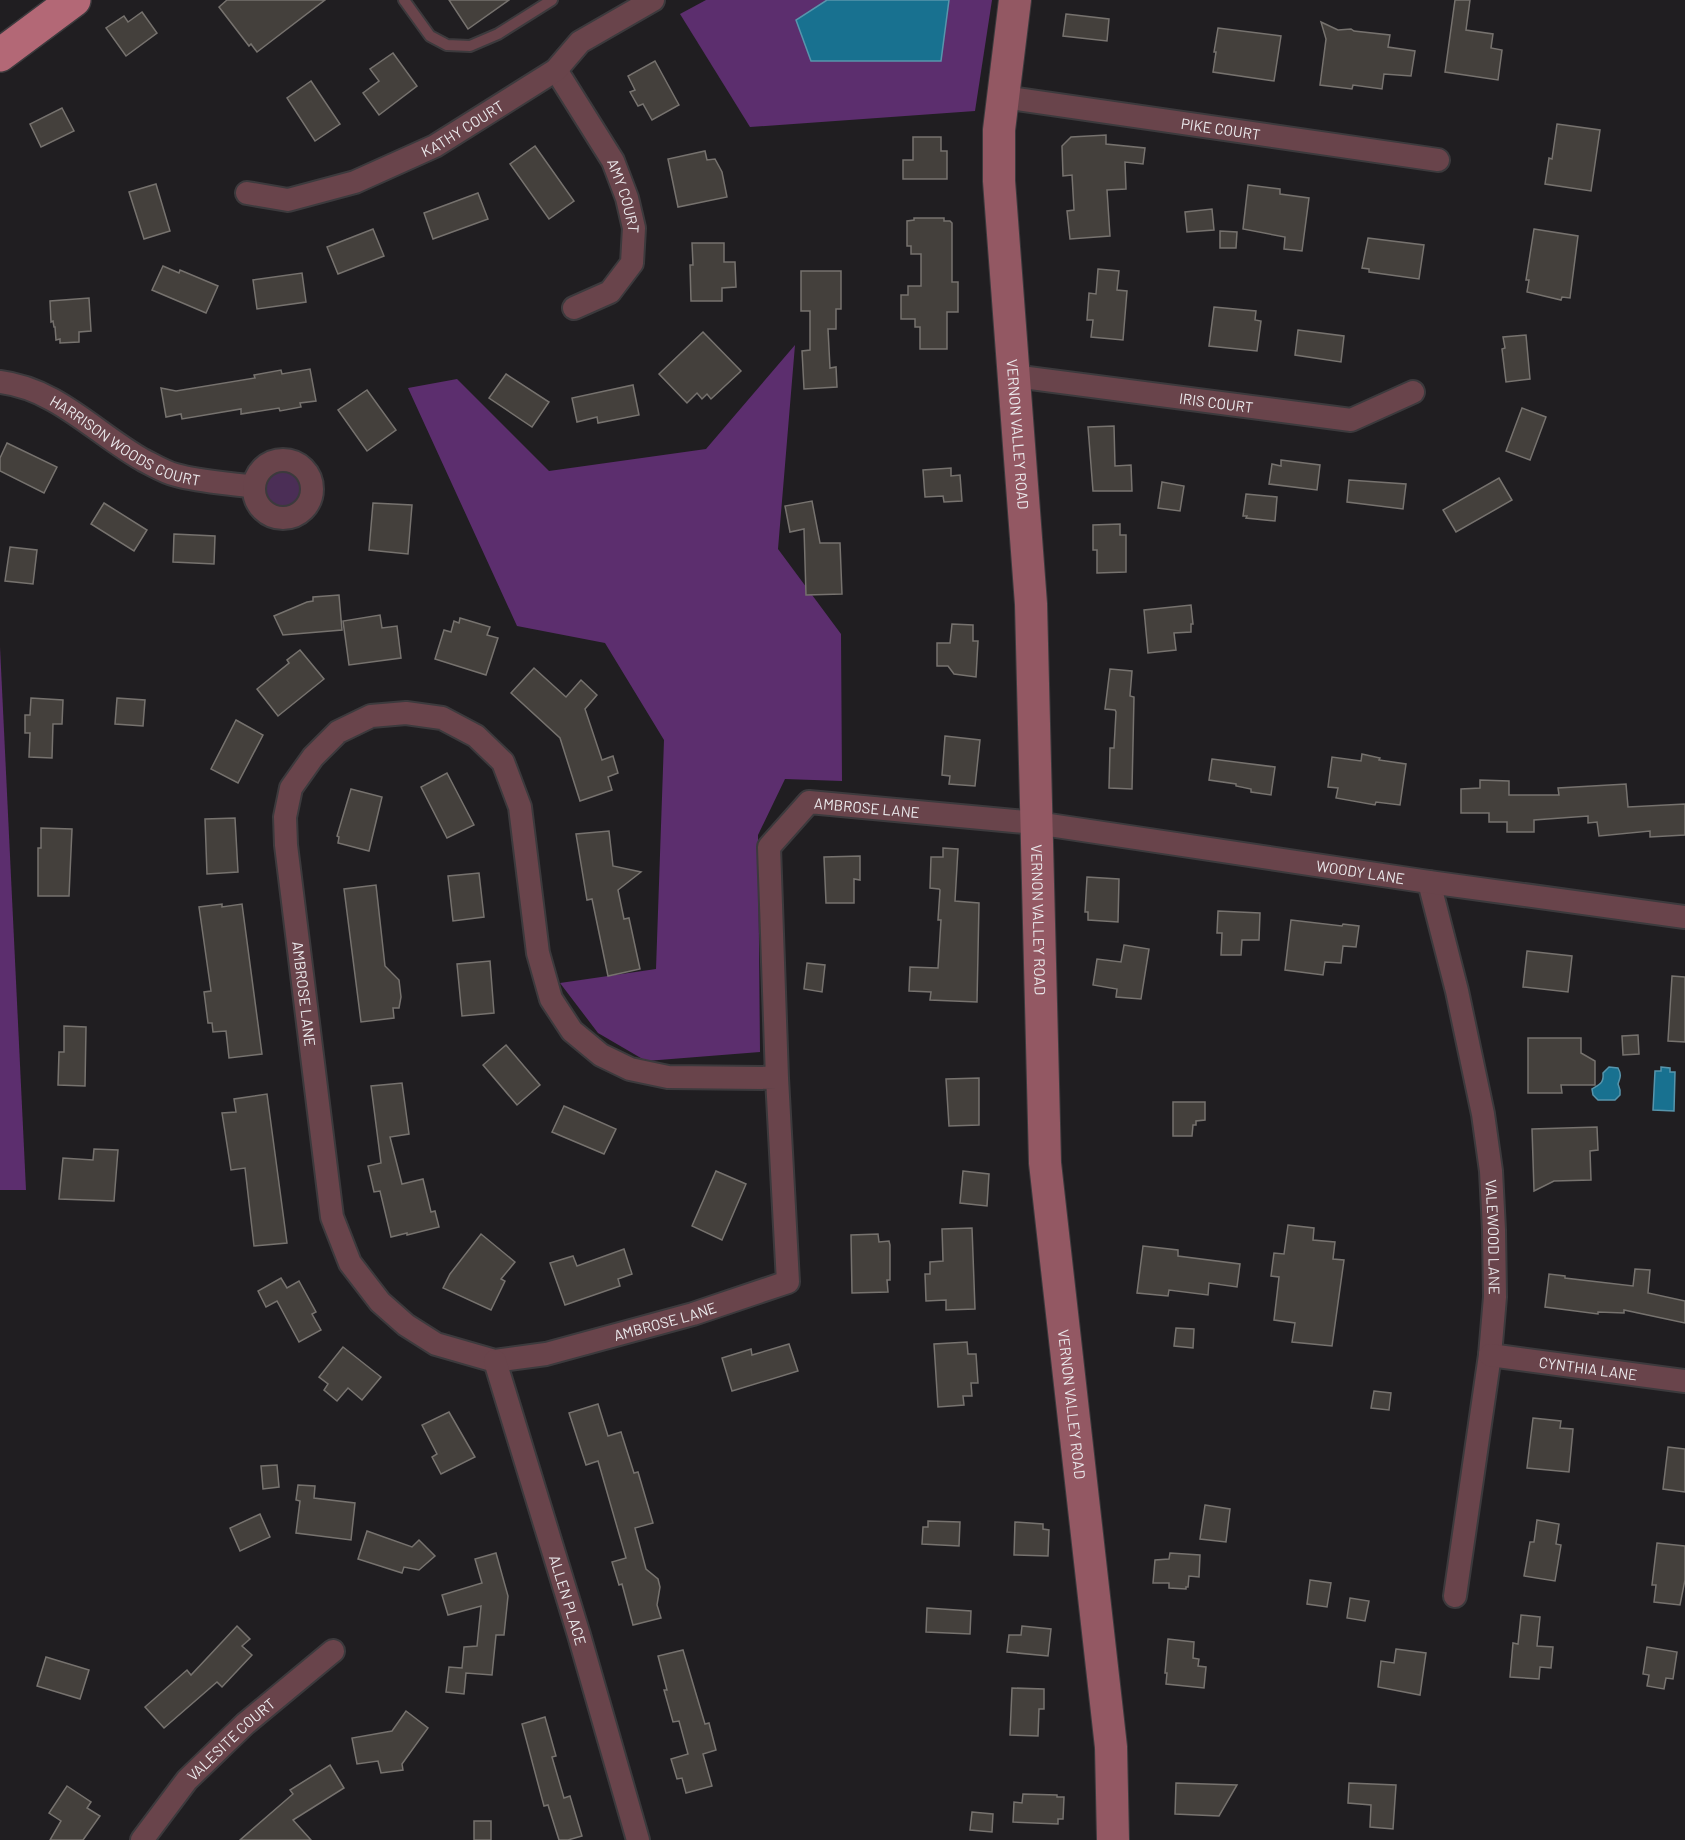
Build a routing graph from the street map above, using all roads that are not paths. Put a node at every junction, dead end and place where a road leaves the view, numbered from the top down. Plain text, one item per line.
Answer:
1 (74, 0) edge
2 (404, 0) edge
3 (552, 0) edge
4 (653, 0) edge
5 (1015, 0) edge
6 (0, 55) edge
7 (556, 70) junction
8 (1003, 97) junction
9 (1438, 160) dead end
10 (247, 193) dead end
11 (574, 308) dead end
12 (1014, 376) junction
13 (0, 382) edge
14 (1413, 392) dead end
15 (254, 487) dead end
16 (1036, 823) junction
17 (1429, 882) junction
18 (1685, 917) edge
19 (777, 1078) junction
20 (1490, 1355) junction
21 (495, 1361) junction
22 (1685, 1381) edge
23 (1455, 1596) dead end
24 (333, 1651) dead end
25 (142, 1840) edge
26 (638, 1840) edge
27 (1113, 1840) edge

1 - 6 main road
2 - 3 lane
4 - 7 street, KATHY COURT
5 - 8 main road, VERNON VALLEY ROAD
7 - 10 street, KATHY COURT
7 - 11 street, AMY COURT
8 - 9 street, PIKE COURT
8 - 12 main road, VERNON VALLEY ROAD
12 - 14 street, IRIS COURT
12 - 16 main road, VERNON VALLEY ROAD
13 - 15 street, HARRISON WOODS COURT
16 - 17 street, WOODY LANE
16 - 19 street, AMBROSE LANE
16 - 27 main road, VERNON VALLEY ROAD
17 - 18 street, WOODY LANE
17 - 20 street, VALEWOOD LANE
19 - 21 street, AMBROSE LANE
19 - 21 street, AMBROSE LANE
20 - 22 street, CYNTHIA LANE
20 - 23 street, VALEWOOD LANE
21 - 26 street, ALLEN PLACE
24 - 25 street, VALESITE COURT

